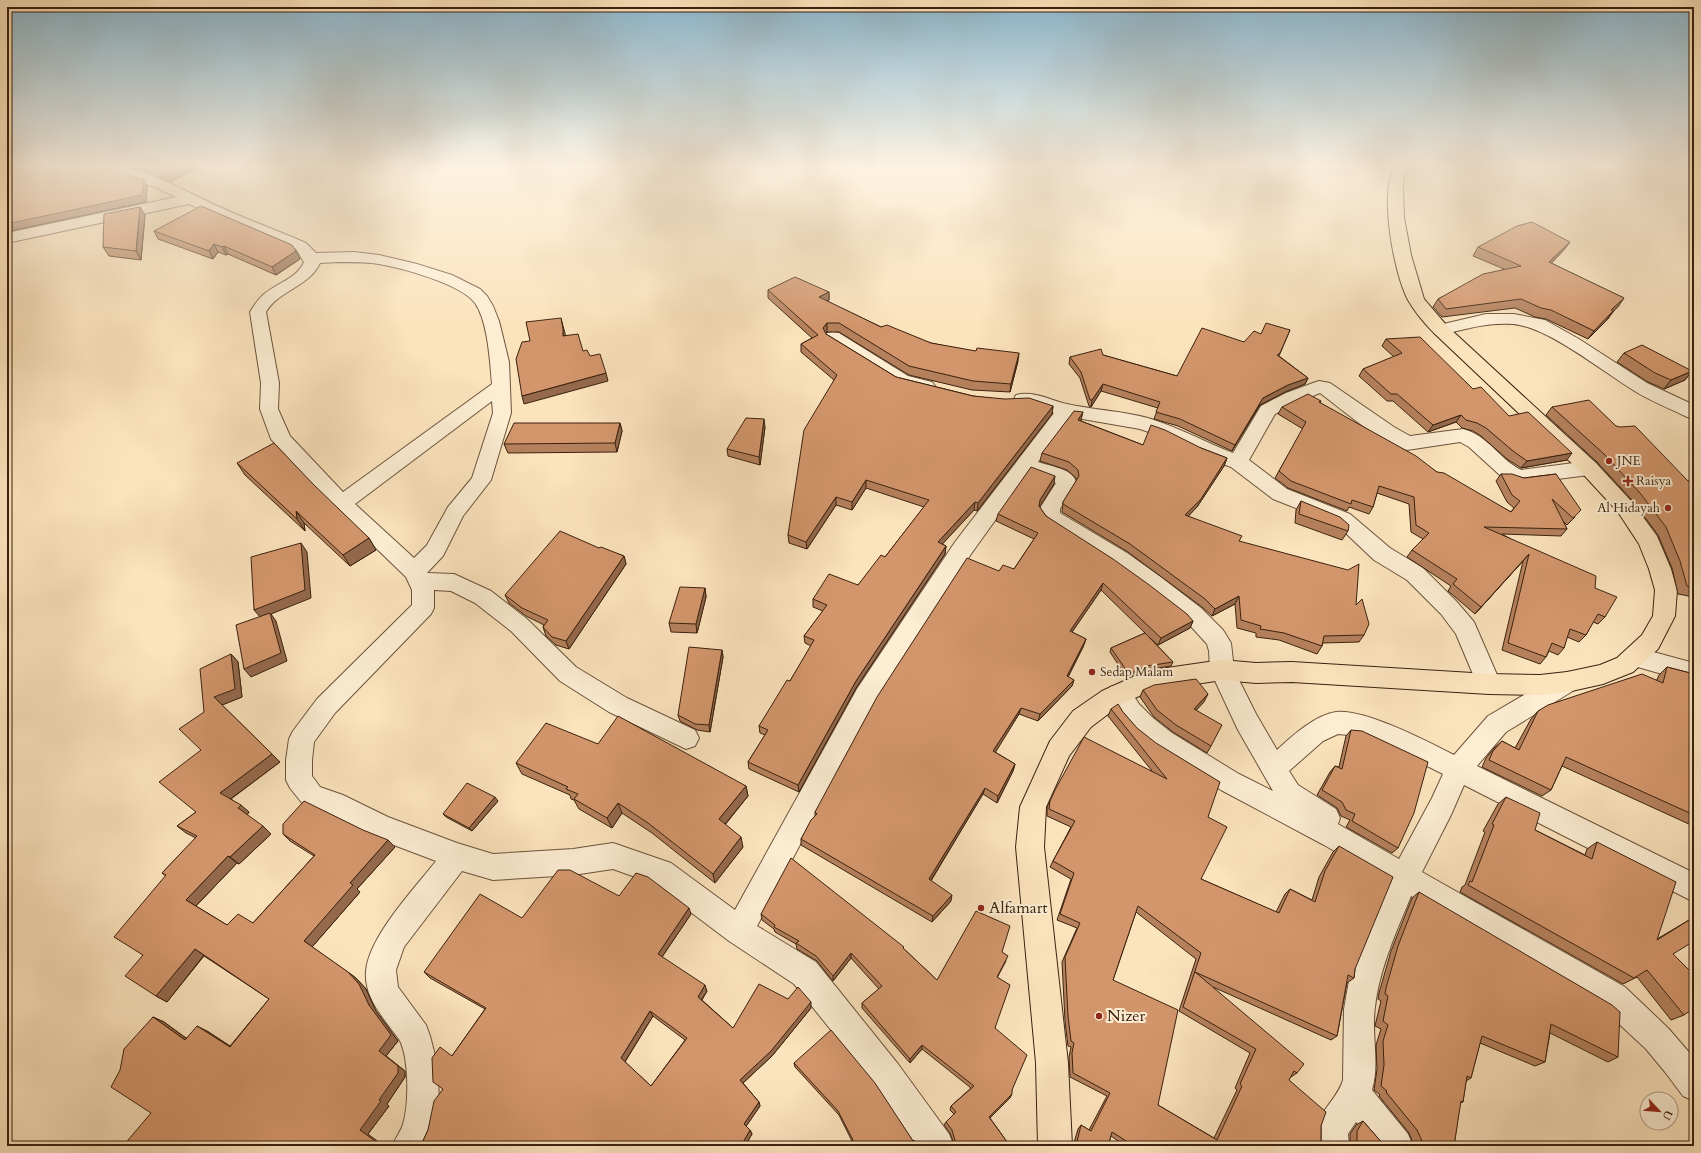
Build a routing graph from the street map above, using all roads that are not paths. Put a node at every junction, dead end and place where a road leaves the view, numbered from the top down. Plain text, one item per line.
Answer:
1 (97, 219) edge
2 (235, 219) edge
3 (1397, 219) edge
4 (7, 238) edge
5 (310, 258) junction
6 (1441, 330) junction
7 (833, 337) edge
8 (501, 386) junction
9 (944, 390) edge
10 (1004, 400) edge
11 (1066, 410) junction
12 (1694, 414) edge
13 (1238, 462) junction
14 (1026, 465) junction
15 (1589, 468) junction
16 (342, 503) junction
17 (417, 576) junction
18 (1635, 657) junction
19 (1222, 670) junction
20 (1694, 673) edge
21 (1567, 682) junction
22 (1489, 684) junction
23 (1119, 694) junction
24 (686, 738) dead end
25 (1274, 768) junction
26 (1458, 769) junction
27 (457, 856) junction
28 (1407, 872) junction
29 (1694, 888) edge
30 (739, 931) junction
31 (1694, 1085) edge
32 (1356, 1094) junction
33 (409, 1146) edge
34 (937, 1146) edge
35 (1055, 1146) edge
36 (1332, 1146) edge
37 (1396, 1146) edge

1 - 4 street
2 - 5 street
3 - 6 main road
5 - 8 street
5 - 16 street
6 - 12 street
6 - 15 main road
7 - 9 street
8 - 16 street
8 - 17 street
10 - 11 street
11 - 13 street
11 - 14 street
13 - 15 street
13 - 22 street
14 - 19 street
14 - 30 street
15 - 18 main road
16 - 17 street
17 - 24 street
17 - 27 street
18 - 20 street
18 - 21 main road
19 - 22 main road
19 - 23 main road
19 - 25 street
21 - 22 main road
21 - 26 street
23 - 28 street
23 - 35 main road
25 - 26 street
25 - 28 street
26 - 28 street
26 - 29 street
27 - 30 street
27 - 33 street
28 - 31 street
28 - 32 street
30 - 34 street
32 - 36 street
32 - 37 street

